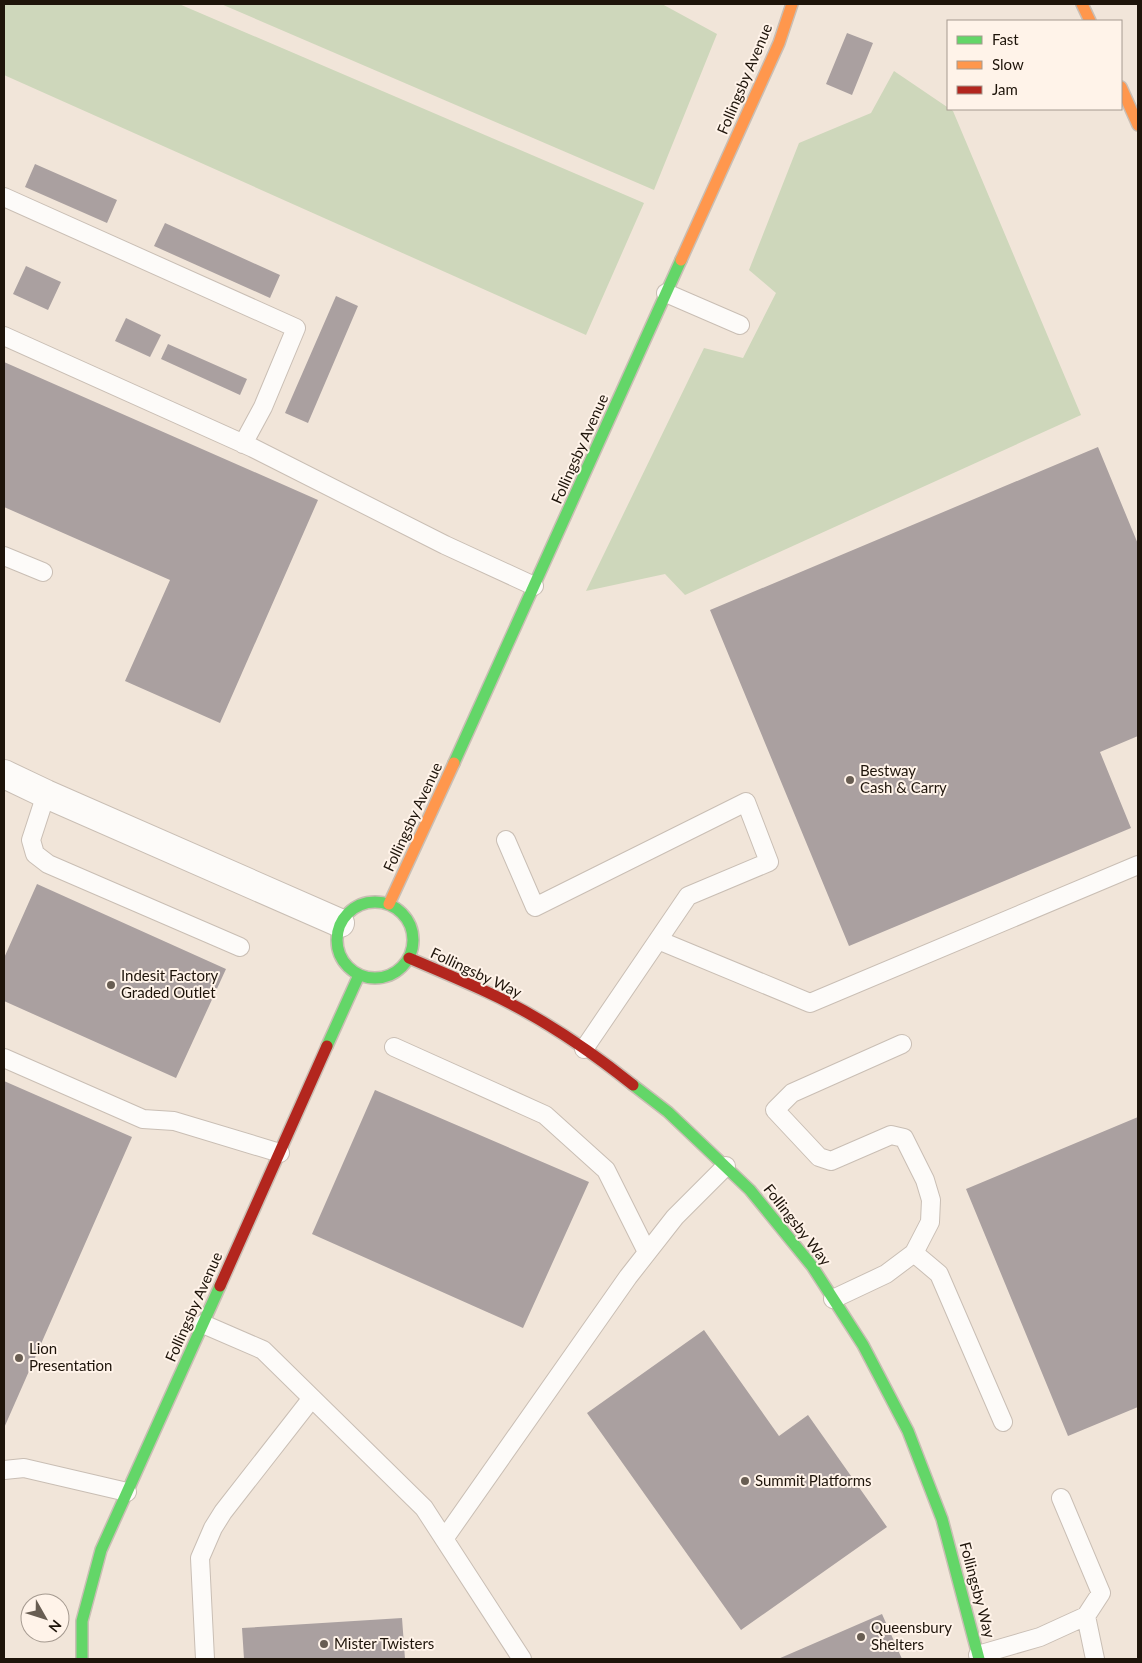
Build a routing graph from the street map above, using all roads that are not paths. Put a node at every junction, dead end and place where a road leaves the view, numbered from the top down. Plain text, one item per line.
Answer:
1 (792, 4) edge
2 (1082, 4) edge
3 (1090, 20) edge
4 (1122, 89) edge
5 (1138, 124) edge
6 (4, 197) edge
7 (666, 293) junction
8 (740, 325) dead end
9 (4, 336) edge
10 (243, 444) junction
11 (4, 556) edge
12 (43, 572) dead end
13 (534, 586) junction
14 (4, 774) edge
15 (46, 794) junction
16 (506, 840) dead end
17 (1138, 865) edge
18 (389, 904) junction
19 (340, 923) junction
20 (658, 940) junction
21 (240, 947) dead end
22 (409, 958) junction
23 (360, 975) junction
24 (902, 1044) dead end
25 (394, 1048) dead end
26 (584, 1049) junction
27 (4, 1058) edge
28 (280, 1153) junction
29 (726, 1166) junction
30 (647, 1252) junction
31 (914, 1253) junction
32 (833, 1299) junction
33 (203, 1324) junction
34 (312, 1398) junction
35 (1003, 1422) dead end
36 (4, 1470) edge
37 (126, 1492) junction
38 (1061, 1498) dead end
39 (444, 1539) junction
40 (1086, 1616) junction
41 (979, 1657) edge
42 (82, 1659) edge
43 (205, 1659) edge
44 (522, 1659) edge
45 (1094, 1659) edge

1 - 7 main road, Follingsby Avenue
2 - 3 main road
4 - 5 main road
6 - 10 lane
7 - 8 lane
7 - 13 main road, Follingsby Avenue
9 - 10 lane
10 - 13 lane
11 - 12 lane
13 - 18 main road, Follingsby Avenue
14 - 15 street
15 - 19 street
15 - 21 lane
16 - 20 lane
17 - 20 lane
18 - 19 main road
18 - 22 main road
19 - 23 main road
20 - 26 lane
22 - 23 main road
22 - 26 main road, Follingsby Way
23 - 28 main road, Follingsby Avenue
24 - 31 lane
25 - 30 lane
26 - 29 main road, Follingsby Way
27 - 28 lane
28 - 33 main road, Follingsby Avenue
29 - 30 lane
29 - 32 main road, Follingsby Way
30 - 39 lane
31 - 32 lane
31 - 35 lane
32 - 41 main road, Follingsby Way
33 - 34 lane
33 - 37 main road, Follingsby Avenue
34 - 39 lane
34 - 43 lane
36 - 37 lane
37 - 42 main road, Follingsby Avenue
38 - 40 lane
39 - 44 lane
40 - 41 lane
40 - 45 lane

